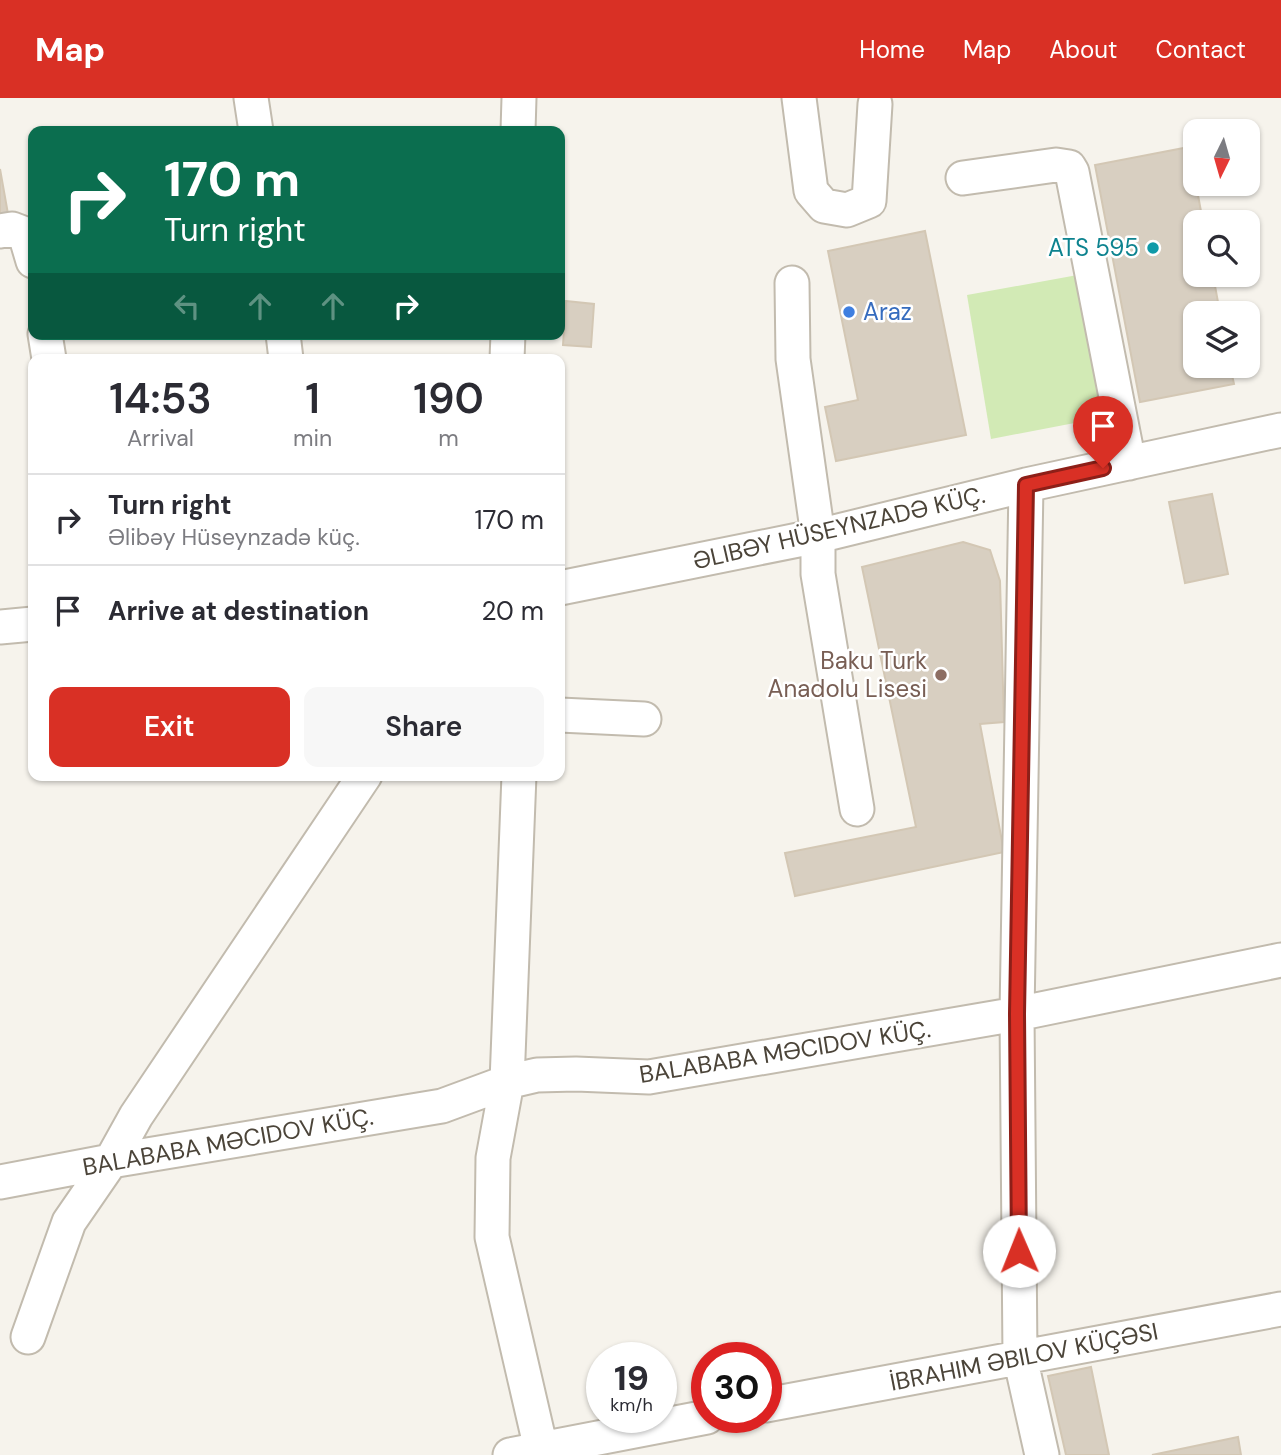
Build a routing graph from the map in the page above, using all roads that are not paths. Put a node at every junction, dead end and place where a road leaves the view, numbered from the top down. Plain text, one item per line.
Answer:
1 (251, 98) edge
2 (519, 98) edge
3 (799, 98) edge
4 (875, 104) dead end
5 (255, 126) edge
6 (518, 126) edge
7 (963, 178) dead end
8 (0, 231) edge
9 (28, 244) edge
10 (792, 284) dead end
11 (1281, 430) edge
12 (1129, 463) junction
13 (1026, 485) junction
14 (818, 536) junction
15 (565, 586) edge
16 (28, 624) edge
17 (0, 627) edge
18 (565, 715) edge
19 (644, 719) dead end
20 (361, 781) edge
21 (519, 781) edge
22 (857, 809) dead end
23 (1281, 960) edge
24 (1017, 1014) junction
25 (507, 1082) junction
26 (111, 1161) junction
27 (0, 1182) edge
28 (1281, 1309) edge
29 (28, 1337) dead end
30 (1020, 1357) junction
31 (782, 1402) edge
32 (691, 1420) edge
33 (525, 1452) edge
34 (1042, 1455) edge

1 - 5 street
2 - 6 street
3 - 4 street
7 - 12 street
8 - 9 street
10 - 14 street
11 - 12 street, ƏLIBƏY HÜSEYNZADƏ KÜÇ.
12 - 13 street, ƏLIBƏY HÜSEYNZADƏ KÜÇ.
13 - 14 street, ƏLIBƏY HÜSEYNZADƏ KÜÇ.
13 - 24 street
14 - 15 street, ƏLIBƏY HÜSEYNZADƏ KÜÇ.
14 - 22 street
16 - 17 street
18 - 19 street
20 - 26 street
21 - 25 street
23 - 24 street, BALABABA MƏCIDOV KÜÇ.
24 - 25 street, BALABABA MƏCIDOV KÜÇ.
24 - 30 street
25 - 26 street, BALABABA MƏCIDOV KÜÇ.
25 - 33 street
26 - 27 street, BALABABA MƏCIDOV KÜÇ.
26 - 29 street
28 - 30 street, İBRAHIM ƏBILOV KÜÇƏSI
30 - 31 street, İBRAHIM ƏBILOV KÜÇƏSI
30 - 34 street
32 - 33 street

